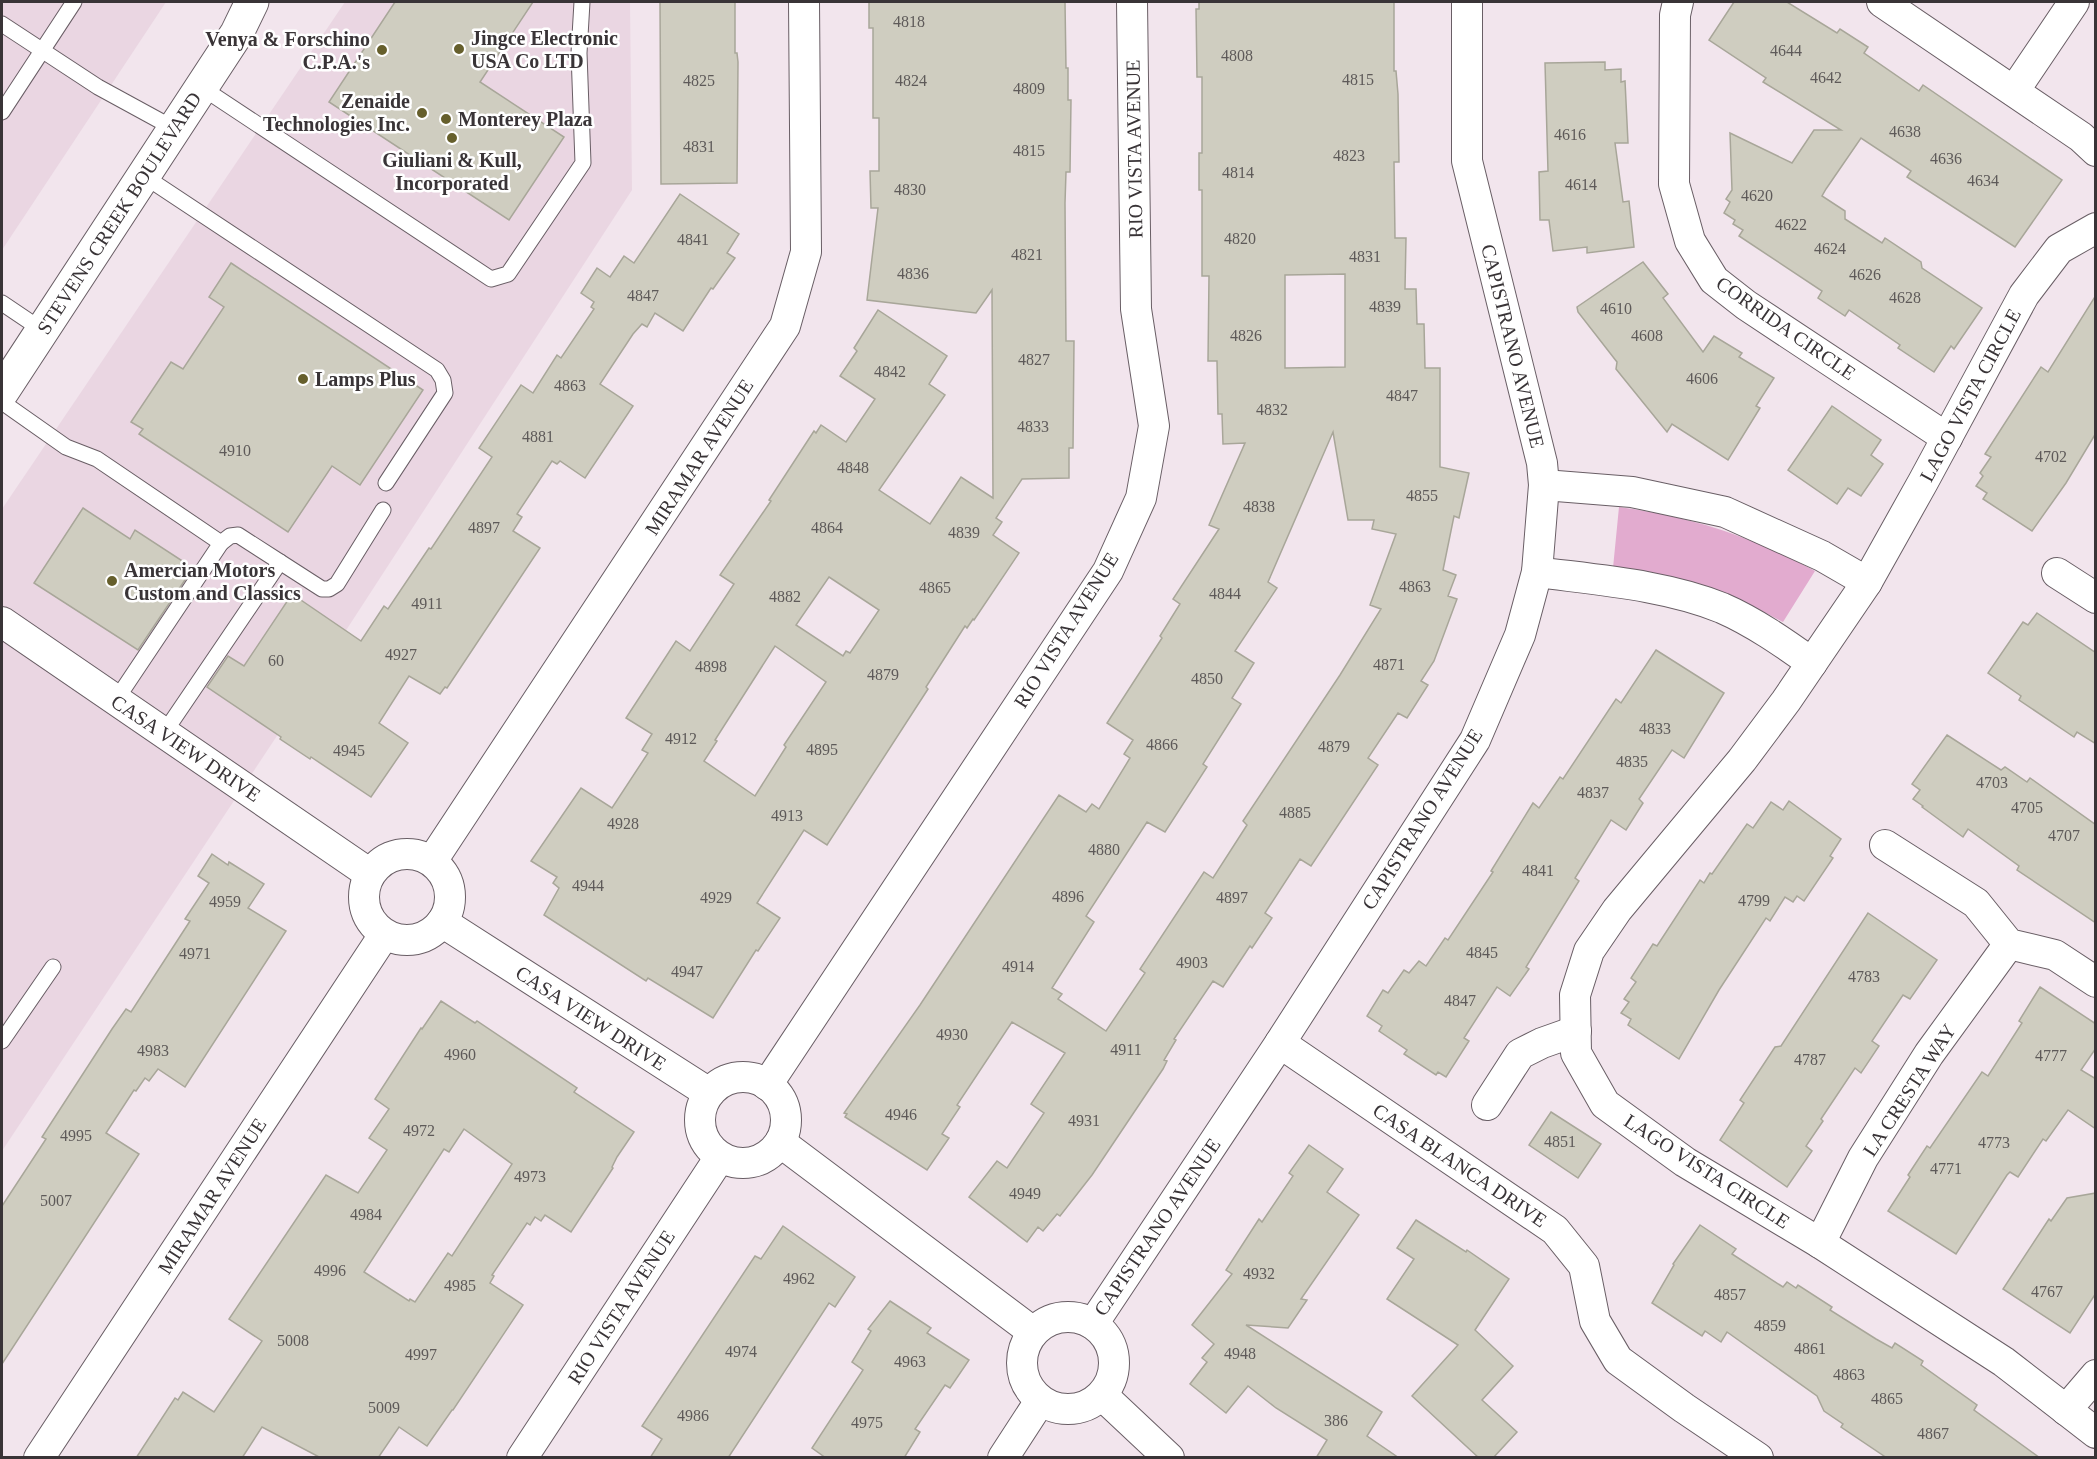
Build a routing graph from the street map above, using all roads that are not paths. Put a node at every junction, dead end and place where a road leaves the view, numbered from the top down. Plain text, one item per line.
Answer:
1 (74, 2) edge
2 (252, 2) edge
3 (265, 2) edge
4 (582, 2) edge
5 (804, 2) edge
6 (1132, 2) edge
7 (1467, 2) edge
8 (1678, 2) edge
9 (1882, 2) edge
10 (2074, 2) edge
11 (2, 24) edge
12 (237, 33) junction
13 (42, 50) junction
14 (201, 87) junction
15 (2014, 91) junction
16 (2, 112) edge
17 (175, 129) junction
18 (2096, 151) edge
19 (144, 176) junction
20 (2096, 228) edge
21 (2, 303) edge
22 (42, 330) junction
23 (2, 392) edge
24 (2, 402) edge
25 (1947, 438) junction
26 (386, 483) dead end
27 (1544, 485) junction
28 (383, 510) dead end
29 (221, 543) junction
30 (280, 562) junction
31 (1537, 572) junction
32 (2057, 573) dead end
33 (1867, 582) junction
34 (2096, 597) edge
35 (2, 622) edge
36 (1812, 663) junction
37 (116, 700) junction
38 (164, 733) junction
39 (1885, 844) dead end
40 (432, 861) junction
41 (370, 874) junction
42 (442, 922) junction
43 (384, 935) junction
44 (2009, 944) junction
45 (53, 967) dead end
46 (2096, 982) edge
47 (1576, 1031) junction
48 (2, 1041) edge
49 (1280, 1043) junction
50 (767, 1084) junction
51 (710, 1093) junction
52 (1487, 1105) dead end
53 (780, 1143) junction
54 (720, 1157) junction
55 (1820, 1243) junction
56 (1093, 1324) junction
57 (1033, 1332) junction
58 (2096, 1375) edge
59 (1102, 1395) junction
60 (1040, 1401) junction
61 (2066, 1410) junction
62 (2096, 1432) edge
63 (39, 1458) edge
64 (522, 1458) edge
65 (1003, 1458) edge
66 (1169, 1458) edge
67 (1758, 1458) edge

1 - 13 lane
2 - 12 main road, STEVENS CREEK BOULEVARD
3 - 12 main road, STEVENS CREEK BOULEVARD
4 - 14 lane
5 - 40 street, MIRAMAR AVENUE
6 - 50 street, RIO VISTA AVENUE
7 - 27 street, CAPISTRANO AVENUE
8 - 25 street, CORRIDA CIRCLE
9 - 15 street
10 - 15 street
11 - 13 lane
12 - 14 main road, STEVENS CREEK BOULEVARD
13 - 16 lane
13 - 17 lane
14 - 17 main road, STEVENS CREEK BOULEVARD
15 - 18 street
17 - 19 main road, STEVENS CREEK BOULEVARD
19 - 22 main road, STEVENS CREEK BOULEVARD
19 - 26 lane
20 - 25 street, LAGO VISTA CIRCLE
21 - 22 lane
22 - 23 main road, STEVENS CREEK BOULEVARD
24 - 29 lane
25 - 33 street, LAGO VISTA CIRCLE
27 - 31 street, CAPISTRANO AVENUE
27 - 33 street
28 - 30 lane
29 - 30 lane
29 - 37 lane
30 - 38 lane
31 - 36 street
31 - 49 street, CAPISTRANO AVENUE
32 - 34 street
33 - 36 street, LAGO VISTA CIRCLE
35 - 37 street, CASA VIEW DRIVE
36 - 47 street, LAGO VISTA CIRCLE
37 - 38 street, CASA VIEW DRIVE
38 - 41 street, CASA VIEW DRIVE
39 - 44 street
40 - 41 street
40 - 42 street
41 - 43 street
42 - 43 street
42 - 51 street, CASA VIEW DRIVE
43 - 63 street, MIRAMAR AVENUE
44 - 46 street
44 - 55 street, LA CRESTA WAY
45 - 48 lane
47 - 52 street
47 - 55 street, LAGO VISTA CIRCLE
49 - 56 street, CAPISTRANO AVENUE
49 - 67 street, CASA BLANCA DRIVE
50 - 51 street
50 - 53 street
51 - 54 street
53 - 54 street
53 - 57 street
54 - 64 street, RIO VISTA AVENUE
55 - 61 street, LAGO VISTA CIRCLE
56 - 57 street
56 - 59 street
57 - 60 street
58 - 61 street
59 - 60 street
59 - 66 street
60 - 65 street
61 - 62 street, LAGO VISTA CIRCLE

